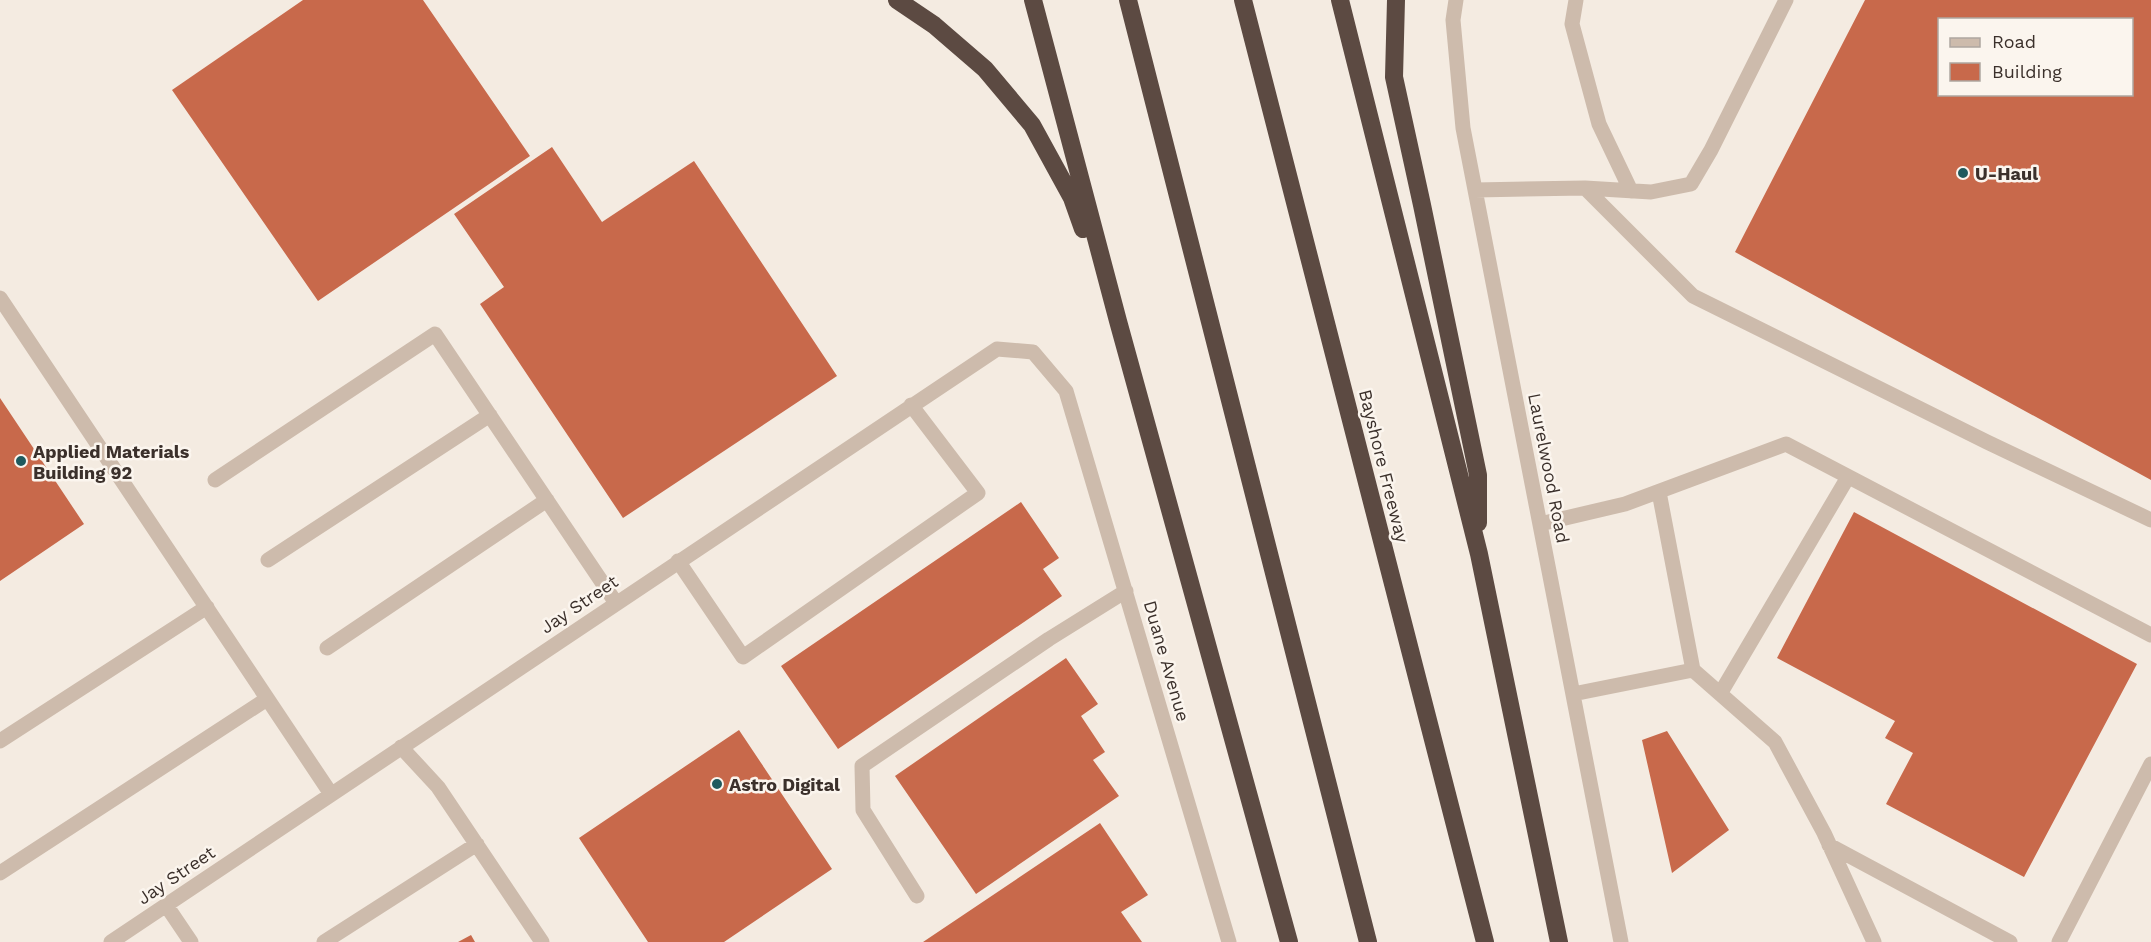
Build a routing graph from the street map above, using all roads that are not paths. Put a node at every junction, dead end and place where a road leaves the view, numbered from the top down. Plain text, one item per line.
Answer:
1 (897, 0) edge
2 (1034, 0) edge
3 (1128, 0) edge
4 (1243, 0) edge
5 (1340, 0) edge
6 (1396, 0) edge
7 (1456, 0) edge
8 (1576, 0) edge
9 (1786, 0) edge
10 (1585, 188) junction
11 (1475, 190) junction
12 (1631, 191) junction
13 (0, 298) edge
14 (1118, 321) junction
15 (1066, 391) joint
16 (911, 405) junction
17 (490, 415) junction
18 (1848, 477) junction
19 (215, 480) dead end
20 (1659, 492) junction
21 (547, 500) junction
22 (2151, 520) edge
23 (1540, 524) junction
24 (1479, 554) junction
25 (268, 560) dead end
26 (678, 561) junction
27 (1126, 591) junction
28 (616, 603) junction
29 (207, 607) junction
30 (2151, 635) edge
31 (327, 648) dead end
32 (1693, 670) junction
33 (1573, 694) junction
34 (1720, 694) junction
35 (267, 699) junction
36 (0, 741) edge
37 (401, 747) junction
38 (2151, 764) edge
39 (331, 794) junction
40 (477, 844) junction
41 (1829, 845) junction
42 (0, 873) edge
43 (917, 896) dead end
44 (166, 905) junction
45 (111, 942) edge
46 (191, 942) edge
47 (324, 942) edge
48 (542, 942) edge
49 (1229, 942) edge
50 (1289, 942) edge
51 (1368, 942) edge
52 (1485, 942) edge
53 (1559, 942) edge
54 (1621, 942) edge
55 (1874, 942) edge
56 (2010, 942) edge
57 (2060, 942) edge

1 - 14 highway
2 - 14 highway
3 - 51 highway
4 - 52 highway, Bayshore Freeway
5 - 24 highway
6 - 24 highway
7 - 11 street, Laurelwood Road
8 - 12 street
9 - 12 street
10 - 11 street
10 - 12 street
10 - 22 street
11 - 23 street, Laurelwood Road
13 - 29 street
14 - 50 highway
15 - 16 street, Jay Street
15 - 27 street, Duane Avenue
16 - 26 street, Jay Street
16 - 26 street
17 - 19 street
17 - 21 street
17 - 25 street
18 - 20 street
18 - 30 street
18 - 34 street
20 - 23 street
20 - 32 street
21 - 28 street
21 - 31 street
23 - 33 street, Laurelwood Road
24 - 53 highway
26 - 28 street, Jay Street
27 - 43 street
27 - 49 street, Duane Avenue
28 - 37 street, Jay Street
29 - 35 street
29 - 36 street
32 - 33 street
32 - 34 street
33 - 54 street, Laurelwood Road
34 - 41 street
35 - 39 street
35 - 42 street
37 - 39 street, Jay Street
37 - 40 street
38 - 57 street
39 - 44 street, Jay Street
40 - 47 street
40 - 48 street
41 - 55 street
41 - 56 street
44 - 45 street, Jay Street
44 - 46 street

